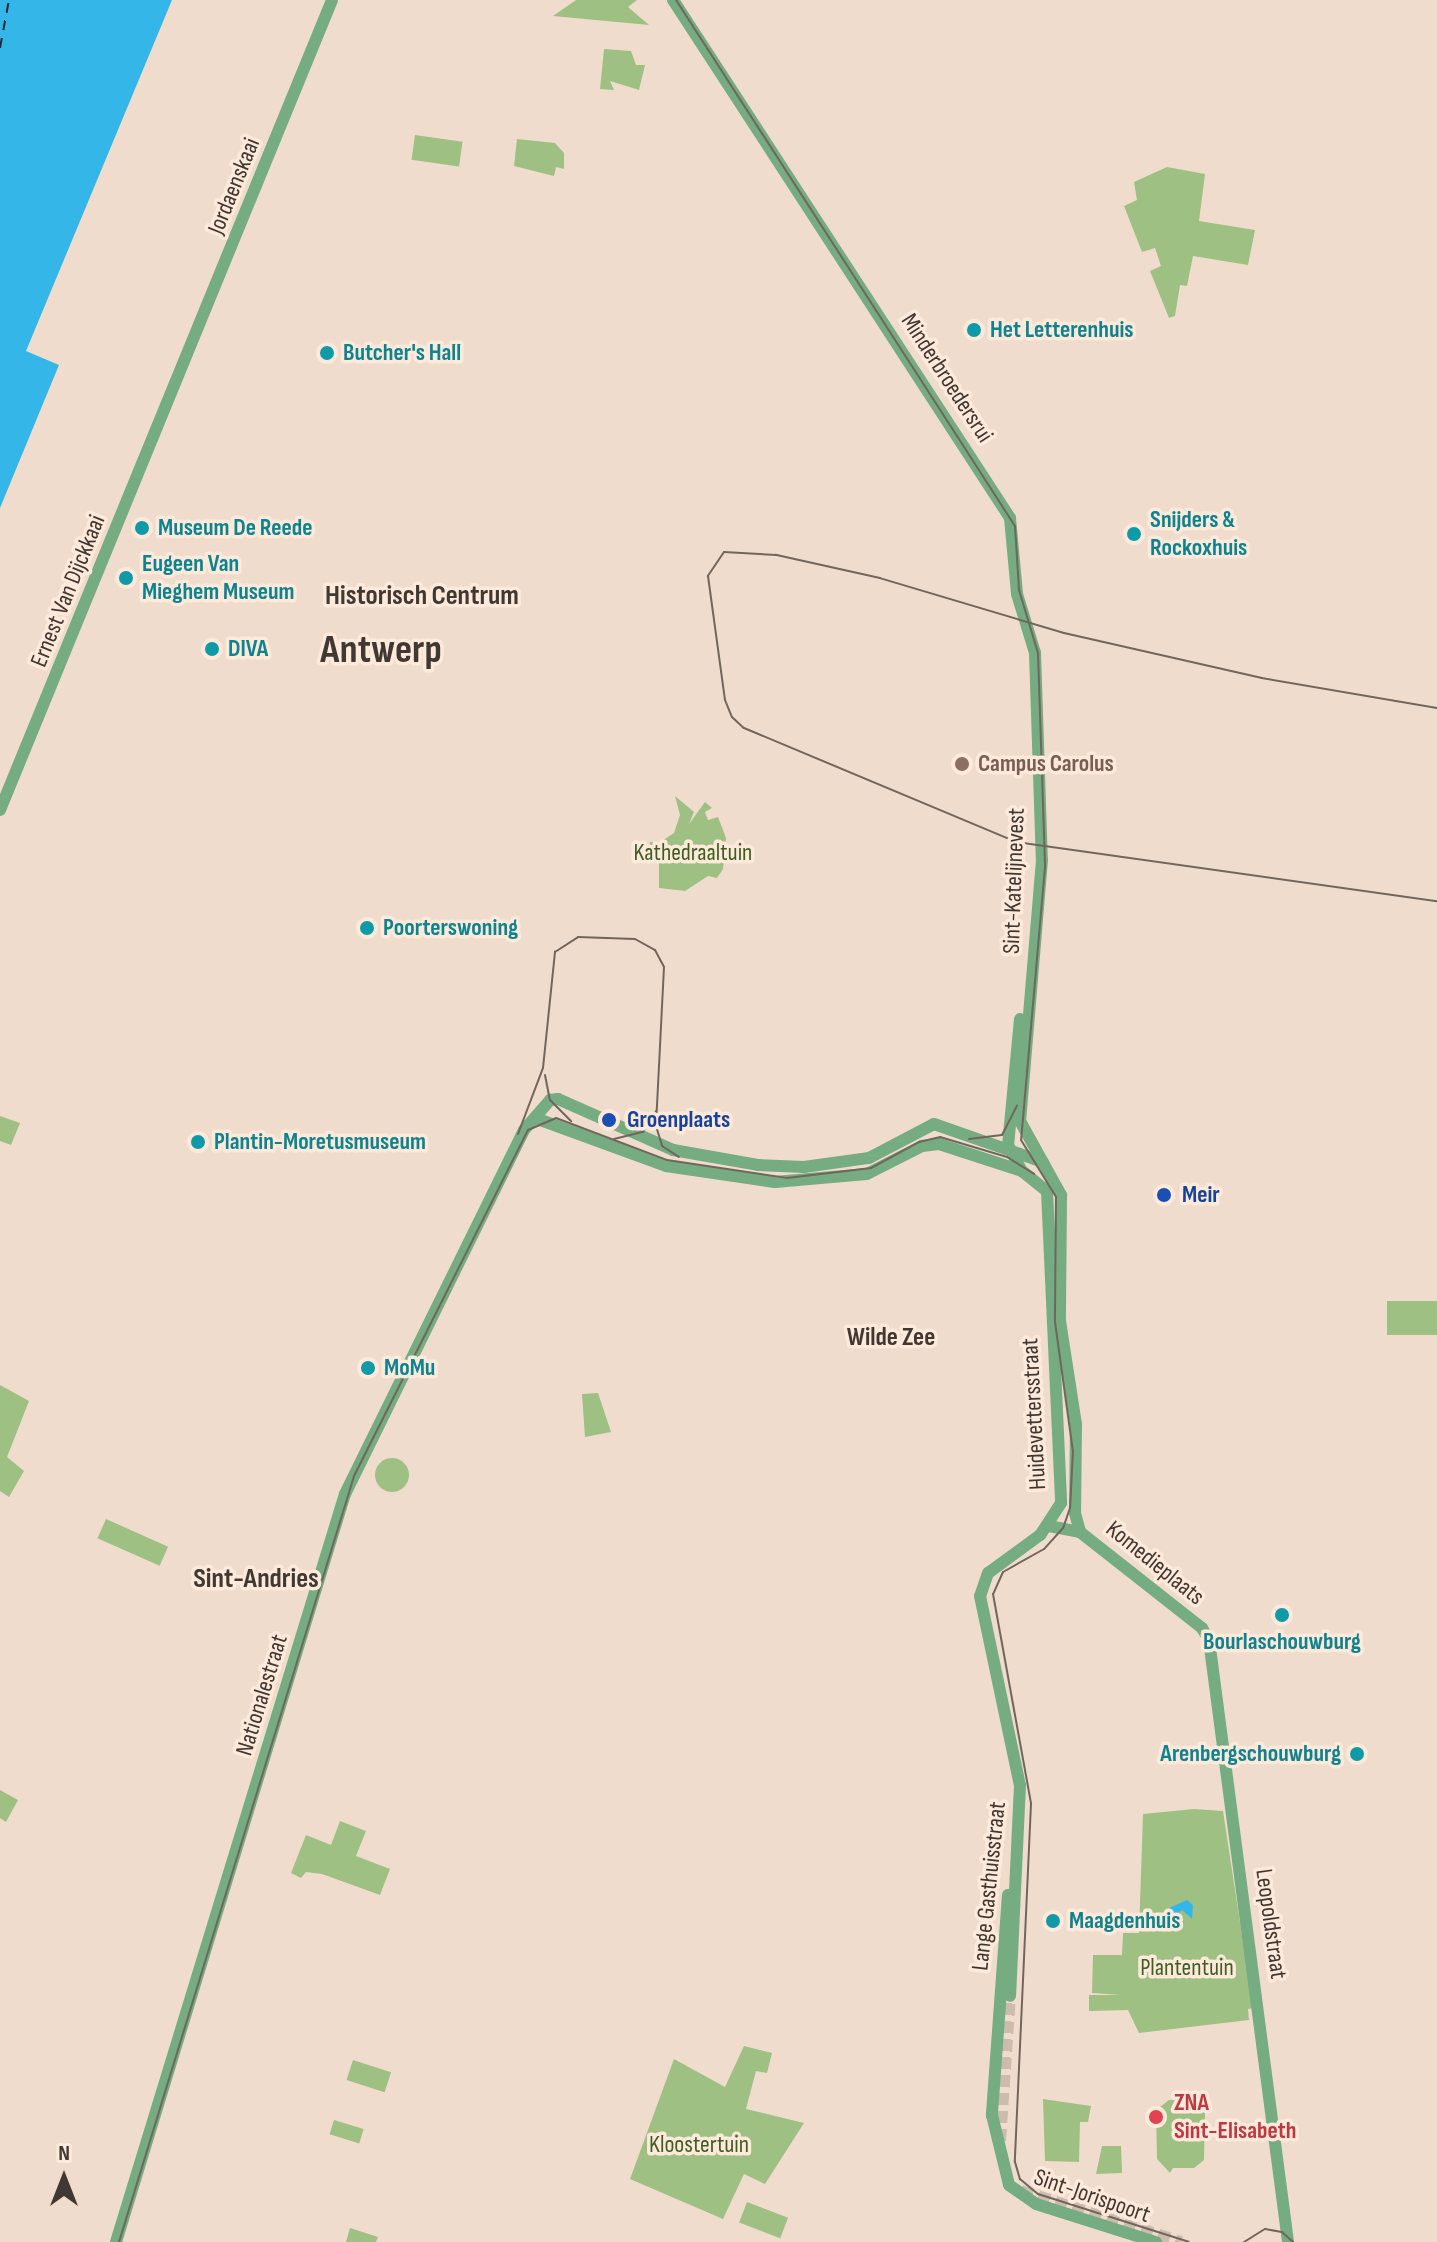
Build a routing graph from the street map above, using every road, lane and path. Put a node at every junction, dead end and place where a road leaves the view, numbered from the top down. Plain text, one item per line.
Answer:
1 (332, 0) edge
2 (673, 0) edge
3 (175, 388) joint
4 (1027, 622) joint
5 (0, 810) edge
6 (1029, 1000) junction
7 (535, 1118) junction
8 (1008, 1145) junction
9 (1043, 1162) junction
10 (1022, 1171) junction
11 (1056, 1204) junction
12 (1049, 1526) junction
13 (1078, 1527) junction
14 (1202, 1628) joint
15 (1018, 1861) junction
16 (1010, 1996) tunnel mouth
17 (1013, 2190) joint
18 (116, 2242) edge
19 (1156, 2242) edge
20 (1288, 2242) edge

1 - 3 street, Jordaenskaai
2 - 4 street, Minderbroedersrui
3 - 5 street, Ernest Van Dijckkaai
4 - 6 street, Sint-Katelijnevest
6 - 8 street, Sint-Katelijnevest
6 - 9 street, Sint-Katelijnevest
7 - 8 street, Nationalestraat
7 - 10 street
7 - 18 street, Nationalestraat
8 - 9 street
8 - 10 street
9 - 11 street
10 - 11 street
11 - 12 street, Huidevettersstraat
11 - 13 street, Huidevettersstraat
12 - 13 street, Komedieplaats
12 - 15 street, Lange Gasthuisstraat
13 - 14 street, Komedieplaats
14 - 20 street, Leopoldstraat
15 - 16 street
15 - 17 street, Lange Gasthuisstraat
17 - 19 street, Sint-Jorispoort

